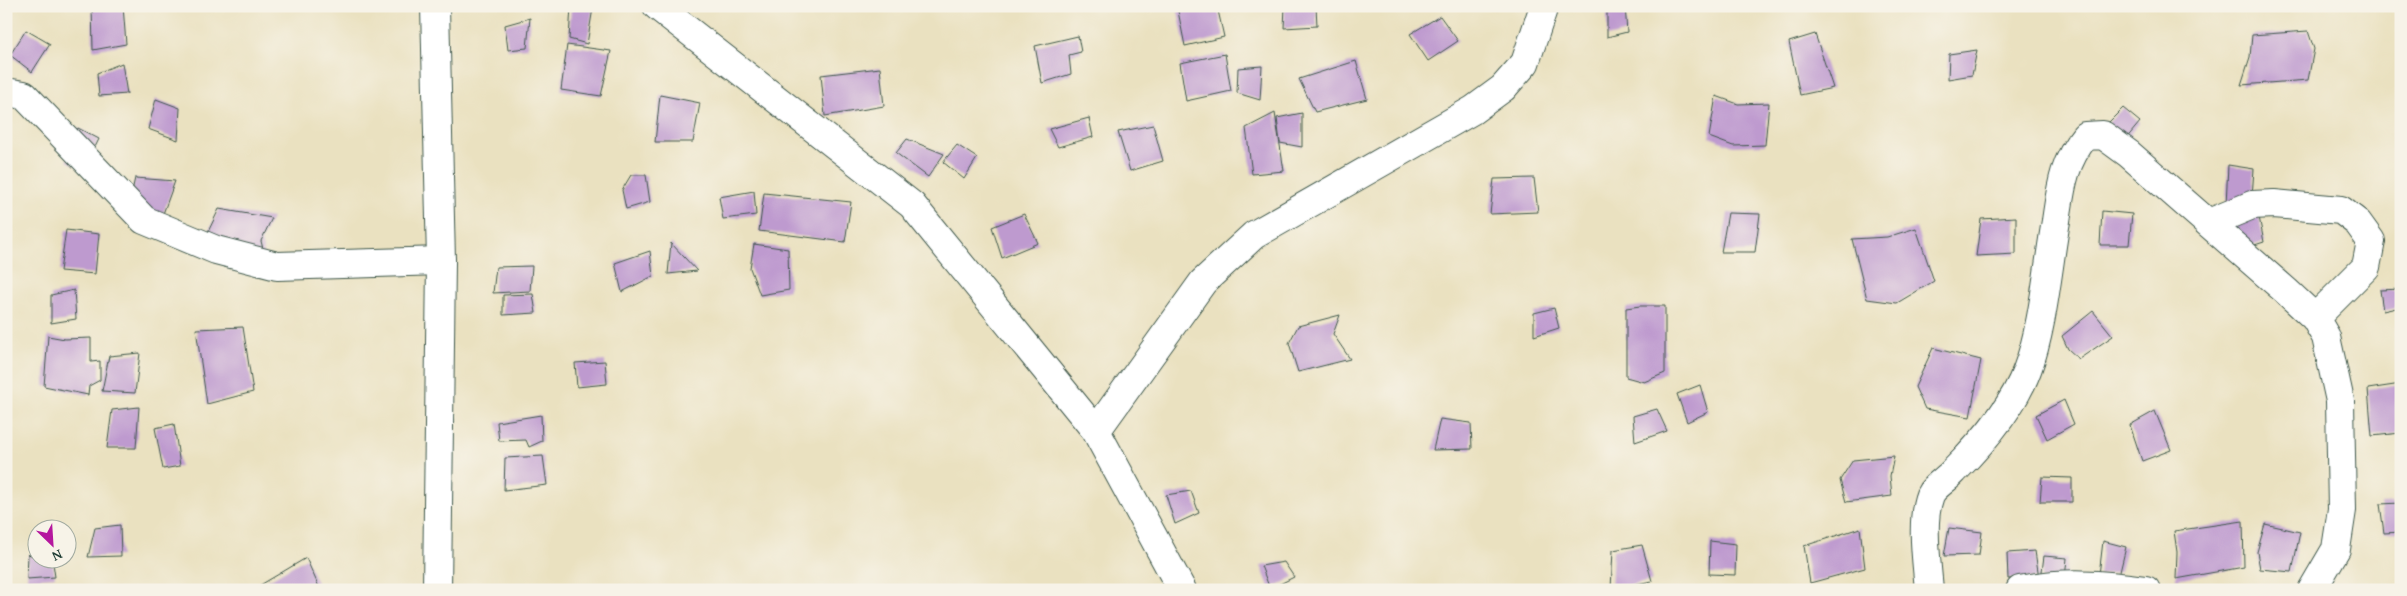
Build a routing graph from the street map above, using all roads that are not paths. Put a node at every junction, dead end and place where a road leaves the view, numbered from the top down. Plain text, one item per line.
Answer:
1 (435, 6) edge
2 (657, 6) edge
3 (1544, 6) edge
4 (6, 92) edge
5 (2209, 223) junction
6 (441, 260) junction
7 (2315, 318) junction
8 (1096, 431) junction
9 (437, 590) edge
10 (1182, 590) edge
11 (1929, 590) edge
12 (2020, 590) edge
13 (2146, 590) edge
14 (2312, 590) edge

1 - 6 street
2 - 8 street
3 - 8 street
4 - 6 street
5 - 7 street
5 - 7 street
5 - 11 street
6 - 9 street
7 - 14 street
8 - 10 street
12 - 13 street

